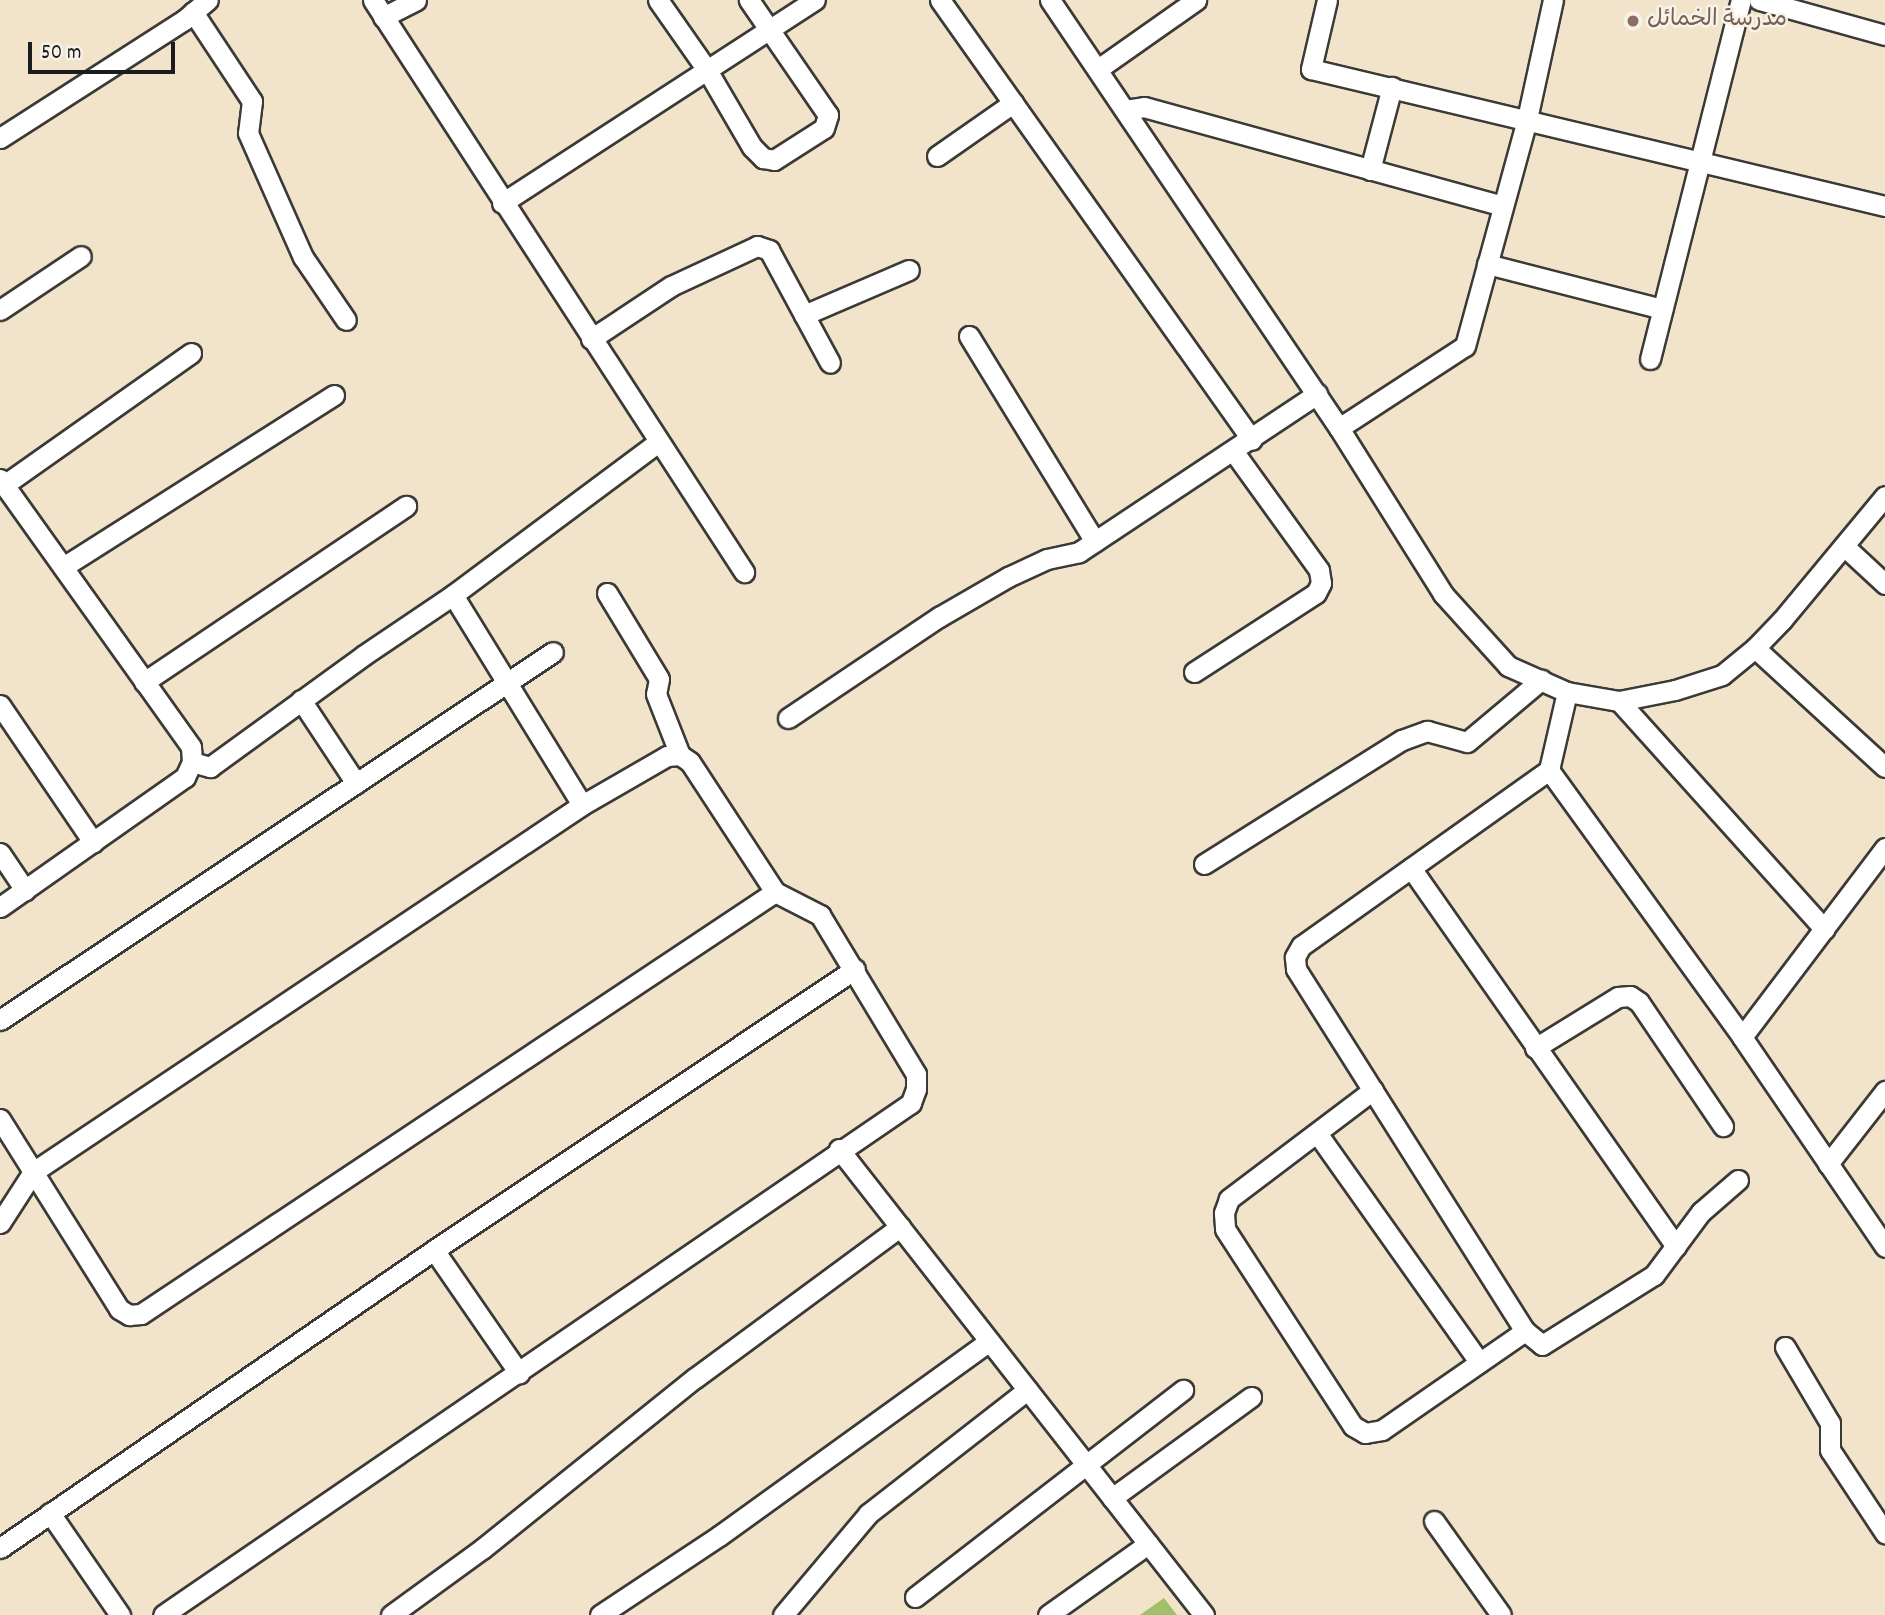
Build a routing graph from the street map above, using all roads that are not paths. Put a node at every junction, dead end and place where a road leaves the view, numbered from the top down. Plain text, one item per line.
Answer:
1 (373, 0) edge
2 (416, 0) edge
3 (658, 0) edge
4 (749, 0) edge
5 (814, 0) edge
6 (940, 0) edge
7 (1051, 0) edge
8 (1196, 0) edge
9 (1327, 0) edge
10 (1553, 0) edge
11 (1741, 0) edge
12 (1759, 0) edge
13 (200, 6) edge
14 (383, 17) junction
15 (769, 29) junction
16 (1885, 35) edge
17 (1098, 69) junction
18 (707, 70) junction
19 (1392, 87) junction
20 (1013, 103) junction
21 (1125, 110) junction
22 (1527, 119) junction
23 (0, 138) edge
24 (937, 156) dead end
25 (1699, 163) junction
26 (1370, 170) junction
27 (502, 203) junction
28 (1503, 206) junction
29 (1885, 206) edge
30 (81, 256) dead end
31 (1487, 264) junction
32 (909, 270) dead end
33 (1662, 309) junction
34 (0, 310) edge
35 (804, 315) junction
36 (346, 320) dead end
37 (969, 336) dead end
38 (591, 339) junction
39 (191, 353) dead end
40 (1650, 359) dead end
41 (830, 363) dead end
42 (1317, 394) junction
43 (334, 395) dead end
44 (1339, 428) junction
45 (1252, 440) junction
46 (658, 442) junction
47 (1234, 452) junction
48 (2, 482) edge
49 (1885, 496) edge
50 (406, 506) dead end
51 (1095, 542) junction
52 (1844, 546) junction
53 (63, 567) junction
54 (744, 572) dead end
55 (1885, 584) edge
56 (607, 593) dead end
57 (453, 595) junction
58 (1755, 648) junction
59 (553, 652) dead end
60 (1194, 672) dead end
61 (1541, 680) junction
62 (144, 682) junction
63 (507, 682) junction
64 (1567, 692) junction
65 (301, 700) junction
66 (1619, 701) junction
67 (0, 705) edge
68 (788, 718) dead end
69 (680, 755) junction
70 (192, 762) junction
71 (1885, 767) edge
72 (1549, 771) junction
73 (356, 783) junction
74 (582, 805) junction
75 (93, 842) junction
76 (1885, 848) edge
77 (0, 853) edge
78 (1205, 864) dead end
79 (1411, 868) junction
80 (24, 890) junction
81 (775, 892) junction
82 (0, 907) edge
83 (1824, 929) junction
84 (855, 969) junction
85 (0, 1020) edge
86 (1742, 1037) junction
87 (1535, 1048) junction
88 (1373, 1090) junction
89 (1885, 1091) edge
90 (0, 1119) edge
91 (1723, 1126) dead end
92 (1317, 1133) junction
93 (839, 1149) junction
94 (1828, 1164) junction
95 (33, 1172) junction
96 (1738, 1180) dead end
97 (0, 1223) edge
98 (901, 1227) junction
99 (1676, 1246) junction
100 (1885, 1247) edge
101 (434, 1250) junction
102 (1525, 1331) junction
103 (989, 1341) junction
104 (1785, 1347) dead end
105 (1479, 1362) junction
106 (519, 1373) junction
107 (1027, 1390) junction
108 (1183, 1390) dead end
109 (1251, 1397) dead end
110 (1086, 1465) junction
111 (1112, 1498) junction
112 (50, 1513) junction
113 (1434, 1521) dead end
114 (1885, 1533) edge
115 (1148, 1544) junction
116 (0, 1548) edge
117 (915, 1597) dead end
118 (120, 1615) edge
119 (163, 1615) edge
120 (391, 1615) edge
121 (600, 1615) edge
122 (783, 1615) edge
123 (1048, 1615) edge
124 (1203, 1615) edge
125 (1501, 1615) edge

1 - 14 street
2 - 14 street
3 - 18 street
4 - 15 street
5 - 15 street
6 - 20 street
7 - 17 street
8 - 17 street
9 - 19 street
10 - 22 street
11 - 25 street
12 - 16 street
13 - 23 street
13 - 36 street
14 - 27 street
15 - 18 street
15 - 18 street
17 - 21 street
18 - 27 street
19 - 22 street
19 - 26 street
20 - 24 street
20 - 45 street
21 - 26 street
21 - 42 street
22 - 25 street
22 - 28 street
25 - 29 street
25 - 33 street
26 - 28 street
27 - 38 street
28 - 31 street
30 - 34 street
31 - 33 street
31 - 44 street
32 - 35 street
33 - 40 street
35 - 38 street
35 - 41 street
37 - 51 street
38 - 46 street
39 - 48 street
42 - 44 street
42 - 45 street
43 - 53 street
44 - 61 street
45 - 47 street
46 - 54 street
46 - 57 street
47 - 51 street
47 - 60 street
48 - 53 street
49 - 52 street
50 - 62 street
51 - 68 street
52 - 55 street
52 - 58 street
53 - 62 street
56 - 69 street
57 - 63 street
57 - 65 street
58 - 66 street
58 - 71 street
59 - 63 street
61 - 64 street
61 - 78 street
62 - 70 street
63 - 73 street
63 - 74 street
64 - 66 street
64 - 72 street
65 - 70 street
65 - 73 street
66 - 83 street
67 - 75 street
69 - 74 street
69 - 81 street
70 - 75 street
72 - 79 street
72 - 86 street
73 - 85 street
74 - 95 street
75 - 80 street
76 - 83 street
77 - 80 street
79 - 87 street
79 - 88 street
80 - 82 street
81 - 84 street
81 - 95 street
83 - 86 street
84 - 93 street
84 - 101 street
86 - 94 street
87 - 91 street
87 - 99 street
88 - 92 street
88 - 102 street
89 - 94 street
90 - 95 street
92 - 105 street
92 - 105 street
93 - 98 street
93 - 106 street
94 - 100 street
95 - 97 street
96 - 99 street
98 - 103 street
98 - 120 street
99 - 102 street
101 - 106 street
101 - 112 street
102 - 105 street
103 - 107 street
103 - 121 street
104 - 114 street
106 - 119 street
107 - 110 street
107 - 122 street
108 - 110 street
109 - 111 street
110 - 111 street
110 - 117 street
111 - 115 street
112 - 116 street
112 - 118 street
113 - 125 street
115 - 123 street
115 - 124 street

